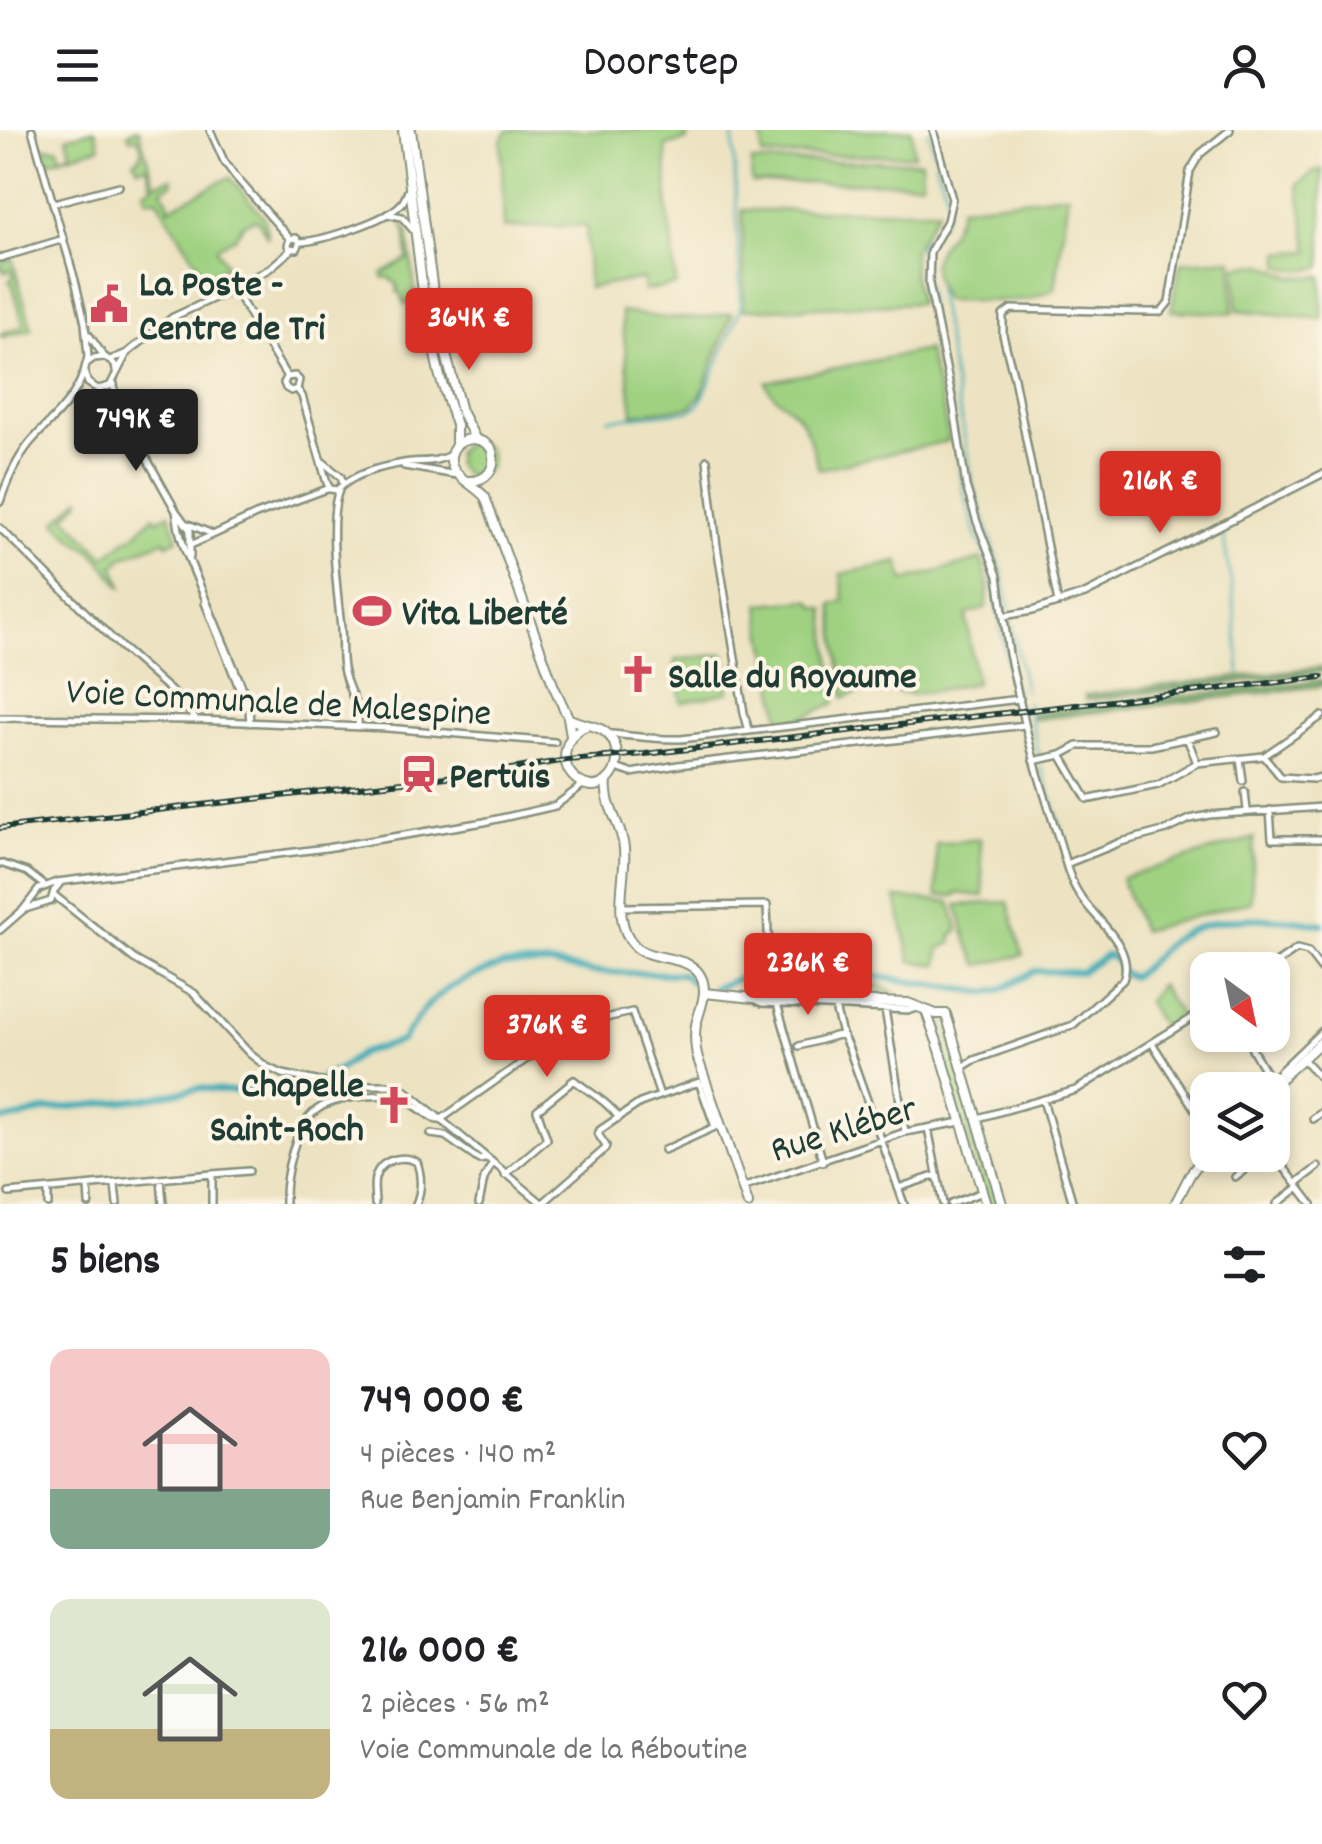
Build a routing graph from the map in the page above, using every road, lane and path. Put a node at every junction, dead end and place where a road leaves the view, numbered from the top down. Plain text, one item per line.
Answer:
1 (32, 130) edge
2 (210, 130) edge
3 (403, 130) edge
4 (411, 130) edge
5 (933, 130) edge
6 (1230, 130) edge
7 (411, 184) junction
8 (119, 186) dead end
9 (54, 203) junction
10 (384, 215) junction
11 (418, 237) junction
12 (64, 239) junction
13 (290, 239) junction
14 (300, 242) junction
15 (291, 250) junction
16 (0, 258) edge
17 (234, 289) junction
18 (86, 328) junction
19 (127, 352) junction
20 (108, 358) junction
21 (85, 369) junction
22 (116, 372) junction
23 (114, 381) junction
24 (96, 388) junction
25 (76, 391) junction
26 (125, 419) junction
27 (475, 438) junction
28 (454, 450) junction
29 (707, 460) dead end
30 (322, 461) junction
31 (396, 465) junction
32 (1322, 474) edge
33 (458, 476) junction
34 (488, 476) junction
35 (340, 481) junction
36 (468, 481) junction
37 (329, 485) junction
38 (318, 491) junction
39 (485, 498) junction
40 (0, 502) edge
41 (335, 508) junction
42 (176, 511) junction
43 (189, 527) junction
44 (0, 528) edge
45 (213, 534) junction
46 (181, 538) junction
47 (192, 546) junction
48 (191, 561) junction
49 (1058, 603) junction
50 (1004, 616) junction
51 (1021, 707) junction
52 (1322, 716) edge
53 (0, 718) edge
54 (568, 718) junction
55 (196, 720) junction
56 (250, 723) junction
57 (1025, 725) junction
58 (586, 726) junction
59 (358, 728) junction
60 (749, 731) junction
61 (1217, 732) dead end
62 (607, 733) junction
63 (625, 735) junction
64 (1187, 738) junction
65 (568, 743) junction
66 (615, 744) junction
67 (1062, 755) junction
68 (1264, 756) junction
69 (1240, 758) junction
70 (1034, 761) junction
71 (1197, 763) junction
72 (616, 768) junction
73 (572, 774) junction
74 (1322, 777) edge
75 (1244, 781) dead end
76 (607, 782) junction
77 (587, 785) junction
78 (1245, 792) dead end
79 (570, 794) junction
80 (606, 798) junction
81 (1322, 807) edge
82 (1247, 810) junction
83 (1270, 810) junction
84 (1322, 838) edge
85 (0, 863) edge
86 (1066, 864) junction
87 (46, 890) junction
88 (42, 902) junction
89 (622, 907) junction
90 (24, 910) junction
91 (0, 930) edge
92 (1290, 954) edge
93 (768, 958) dead end
94 (1322, 970) edge
95 (704, 992) junction
96 (754, 998) junction
97 (777, 1004) junction
98 (922, 1007) junction
99 (835, 1008) junction
100 (885, 1010) junction
101 (933, 1017) junction
102 (1190, 1019) edge
103 (1322, 1030) edge
104 (842, 1034) junction
105 (1152, 1043) junction
106 (1321, 1043) edge
107 (799, 1046) dead end
108 (1302, 1058) junction
109 (962, 1068) junction
110 (1283, 1072) edge
111 (1286, 1072) edge
112 (1322, 1080) edge
113 (660, 1096) junction
114 (1042, 1100) junction
115 (1190, 1102) edge
116 (1322, 1112) edge
117 (619, 1118) junction
118 (976, 1118) junction
119 (1313, 1119) dead end
120 (440, 1120) junction
121 (962, 1122) junction
122 (718, 1126) junction
123 (928, 1127) junction
124 (905, 1132) junction
125 (431, 1134) dead end
126 (881, 1140) junction
127 (664, 1150) dead end
128 (486, 1158) junction
129 (823, 1162) junction
130 (492, 1164) junction
131 (1318, 1167) dead end
132 (249, 1171) dead end
133 (1192, 1172) edge
134 (1243, 1172) edge
135 (1288, 1172) edge
136 (212, 1174) junction
137 (505, 1175) junction
138 (937, 1176) junction
139 (1235, 1178) dead end
140 (161, 1179) junction
141 (115, 1185) junction
142 (1298, 1185) junction
143 (88, 1187) junction
144 (742, 1188) junction
145 (898, 1188) junction
146 (48, 1191) junction
147 (982, 1192) junction
148 (9, 1193) dead end
149 (48, 1204) edge
150 (89, 1204) edge
151 (116, 1204) edge
152 (163, 1204) edge
153 (212, 1204) edge
154 (285, 1204) edge
155 (375, 1204) edge
156 (416, 1204) edge
157 (480, 1204) edge
158 (542, 1204) edge
159 (748, 1204) edge
160 (904, 1204) edge
161 (943, 1204) edge
162 (951, 1204) edge
163 (986, 1204) edge
164 (1002, 1204) edge
165 (1073, 1204) edge
166 (1175, 1204) edge
167 (1277, 1204) edge
168 (1312, 1204) edge

1 - 9 street
2 - 13 street
3 - 7 main road
4 - 27 main road
5 - 50 street
6 - 49 street
7 - 10 street
7 - 11 main road
8 - 9 street
9 - 12 street
10 - 11 street
10 - 14 street
11 - 28 main road
12 - 16 street
12 - 18 street
13 - 14 street
13 - 15 street
14 - 15 street
15 - 17 street
17 - 19 street
17 - 30 street
18 - 20 street
18 - 21 street
19 - 20 street
19 - 22 street
20 - 21 street
20 - 22 street
21 - 24 street
21 - 25 street
22 - 23 street
23 - 24 street
23 - 26 street
24 - 25 street
24 - 26 street
25 - 40 street
26 - 42 street
27 - 28 main road
27 - 34 main road
28 - 31 street
28 - 33 main road
29 - 60 street
30 - 35 street
30 - 37 street
31 - 33 street
31 - 35 street
32 - 49 street
33 - 36 main road
34 - 36 main road
34 - 39 main road
35 - 37 street
35 - 37 street
35 - 41 street
36 - 39 main road
37 - 38 street
37 - 41 street
38 - 41 street
38 - 45 street
39 - 54 main road
41 - 59 street
42 - 43 street
42 - 46 street
43 - 45 street
43 - 46 street
43 - 47 street
44 - 55 street
45 - 47 street
46 - 47 street
46 - 48 street
47 - 48 street
48 - 56 street
49 - 50 street
50 - 51 street
51 - 57 street
51 - 60 street
52 - 68 street
53 - 55 street, Voie Communale de Malespine
54 - 58 main road
54 - 65 main road
55 - 56 street, Voie Communale de Malespine
56 - 59 street, Voie Communale de Malespine
57 - 70 street
57 - 72 street
58 - 62 main road
58 - 65 main road
59 - 65 street, Voie Communale de Malespine
60 - 63 street
61 - 64 street
62 - 63 street
62 - 66 main road
63 - 66 street
64 - 67 street
64 - 71 street
65 - 73 main road
66 - 72 main road
67 - 70 street
67 - 71 street
68 - 69 street
68 - 74 street
69 - 71 street
69 - 75 street
70 - 86 street
72 - 76 main road
73 - 77 main road
73 - 79 street
76 - 77 main road
76 - 80 main road
77 - 79 street
77 - 80 main road
78 - 82 street
79 - 87 street
80 - 89 main road
81 - 83 street
82 - 83 street
82 - 86 street
83 - 84 street
85 - 87 street
86 - 109 street
87 - 88 street
87 - 88 street
87 - 90 street
87 - 120 street
88 - 90 street
89 - 93 street
89 - 95 main road
90 - 91 street
92 - 94 street
95 - 96 main road
95 - 122 main road
96 - 97 street
96 - 98 main road
97 - 99 street
97 - 129 street
98 - 100 street
98 - 101 main road
99 - 100 street
99 - 104 street
100 - 124 street
101 - 109 main road
101 - 121 main road
102 - 105 street
103 - 110 street
104 - 107 street
104 - 126 street
105 - 114 street
105 - 115 street
106 - 108 main road
108 - 111 main road
108 - 112 street
109 - 118 main road
113 - 117 street
113 - 120 street
113 - 122 street
114 - 118 street
114 - 165 street
116 - 119 street
117 - 137 street
117 - 158 street
118 - 164 main road
120 - 128 street
120 - 154 street
121 - 123 street, Rue Kléber
121 - 147 main road
122 - 127 street
122 - 144 main road
123 - 124 street, Rue Kléber
123 - 138 street
124 - 126 street, Rue Kléber
125 - 128 street
126 - 129 street, Rue Kléber
126 - 145 street
128 - 130 street
129 - 144 street, Rue Kléber
130 - 137 street
130 - 157 street
131 - 142 street
132 - 136 street
133 - 166 main road
134 - 139 street
135 - 142 street
136 - 140 street
136 - 153 street
137 - 158 street
138 - 145 street
138 - 161 street
140 - 141 street
140 - 152 street
141 - 143 street
141 - 151 street
142 - 167 street
142 - 168 street
143 - 146 street
143 - 150 street
144 - 159 main road
145 - 160 street
146 - 148 street
146 - 149 street
147 - 162 street
147 - 163 main road
155 - 156 street

